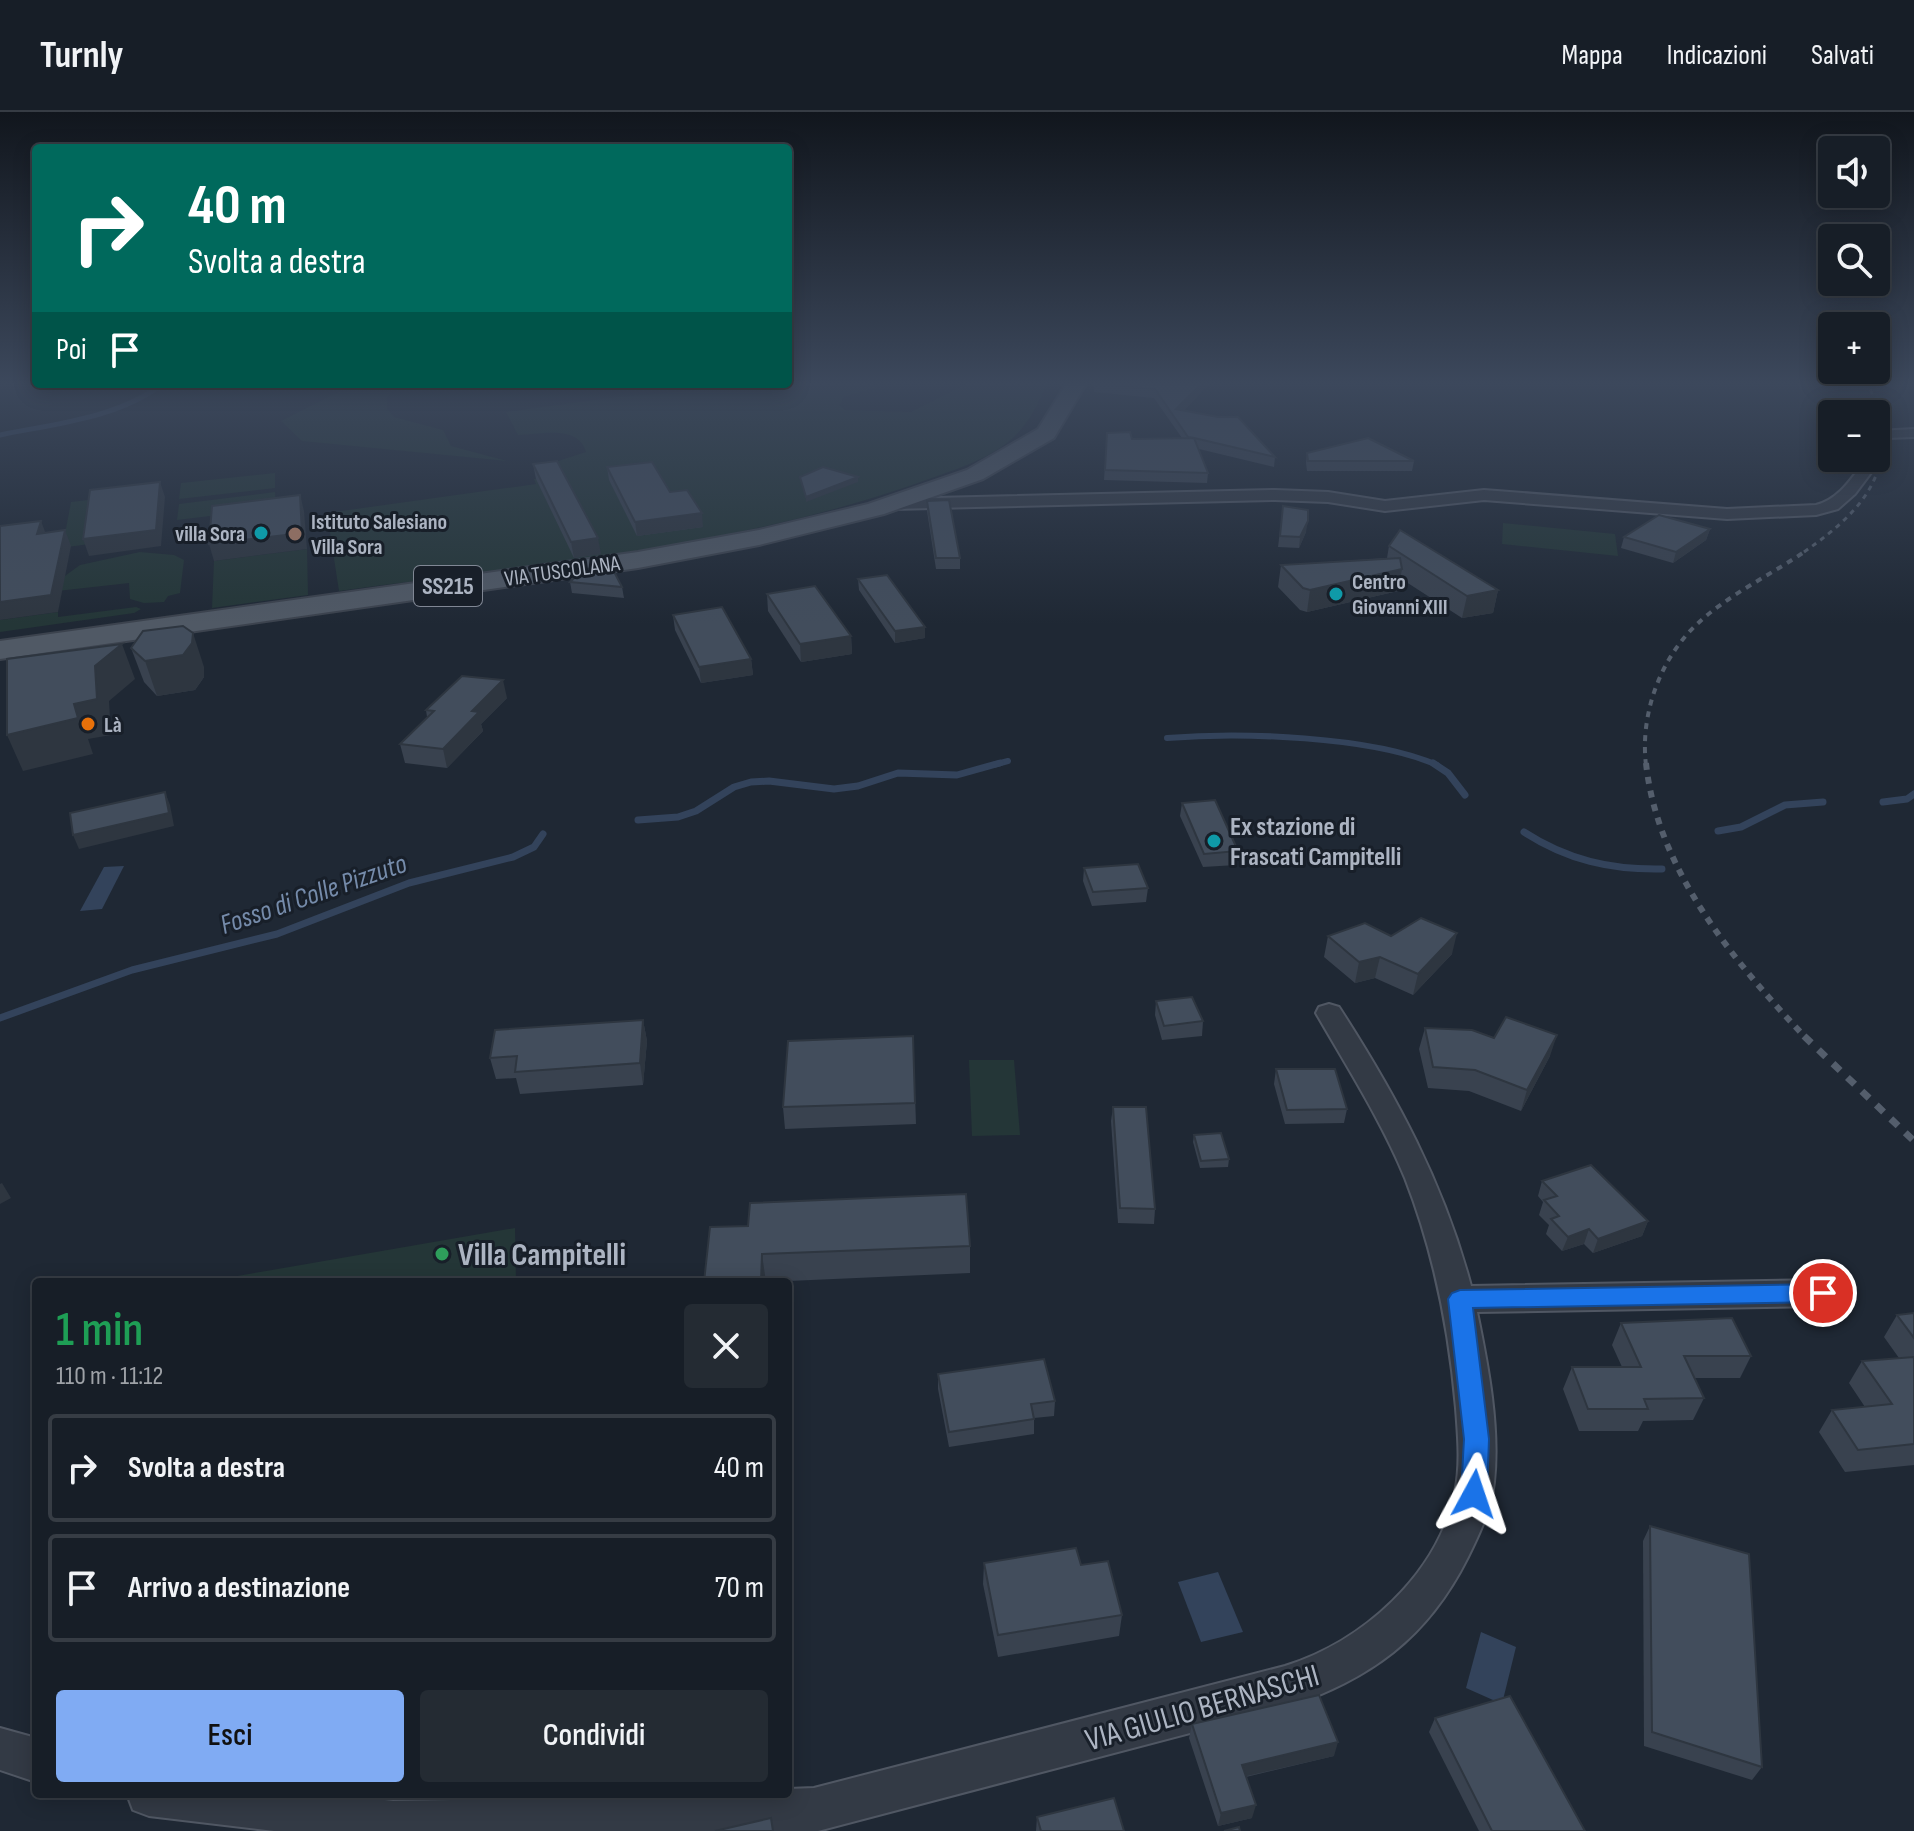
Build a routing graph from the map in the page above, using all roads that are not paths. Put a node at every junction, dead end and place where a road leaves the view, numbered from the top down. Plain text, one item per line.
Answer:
1 (993, 464) edge
2 (1866, 472) edge
3 (892, 504) junction
4 (0, 650) edge
5 (1329, 1013) dead end
6 (1823, 1293) dead end
7 (1460, 1299) junction
8 (0, 1749) edge
9 (32, 1759) edge
10 (183, 1798) edge
11 (816, 1821) edge

1 - 3 main road, VIA TUSCOLANA / SS215
2 - 3 street
3 - 4 main road, VIA TUSCOLANA / SS215
5 - 7 street, VIA GIULIO BERNASCHI
6 - 7 street
7 - 11 street, VIA GIULIO BERNASCHI
8 - 9 street
10 - 11 street, VIA GIULIO BERNASCHI

